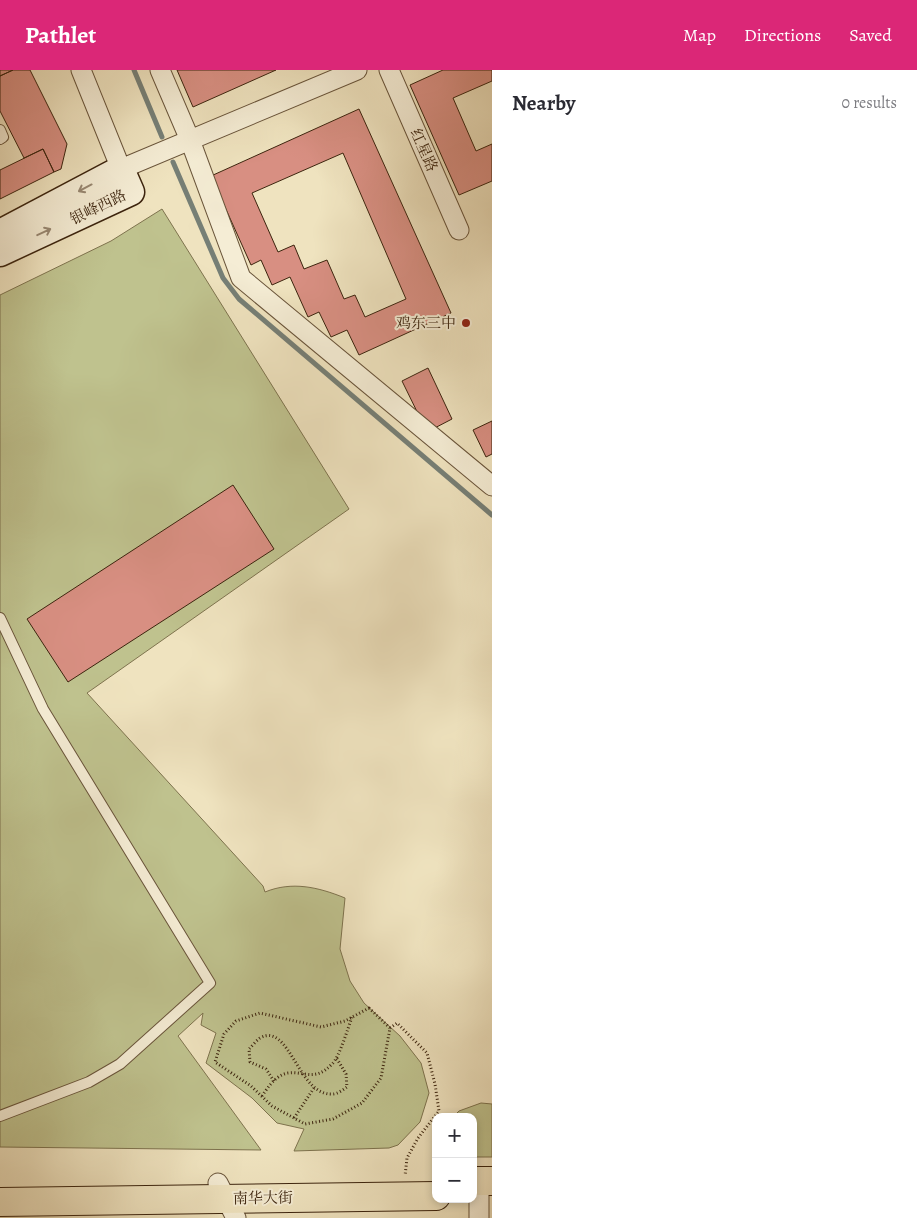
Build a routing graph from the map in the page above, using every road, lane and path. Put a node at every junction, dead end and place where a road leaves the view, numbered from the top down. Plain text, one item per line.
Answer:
1 (81, 70) edge
2 (160, 70) edge
3 (356, 70) edge
4 (389, 70) edge
5 (0, 130) edge
6 (0, 139) edge
7 (190, 140) junction
8 (121, 169) junction
9 (459, 230) dead end
10 (0, 233) edge
11 (0, 253) edge
12 (492, 486) edge
13 (0, 618) edge
14 (352, 1016) junction
15 (390, 1028) junction
16 (336, 1057) junction
17 (303, 1075) junction
18 (274, 1081) junction
19 (314, 1088) junction
20 (262, 1096) junction
21 (0, 1116) edge
22 (294, 1118) junction
23 (404, 1182) junction
24 (432, 1182) edge
25 (0, 1185) edge
26 (432, 1196) edge
27 (227, 1200) edge
28 (0, 1202) edge

1 - 8 street
2 - 7 street
3 - 7 street
4 - 9 street, 红星路
5 - 6 lane
7 - 8 street
7 - 12 street
8 -> 10 street, 银峰西路
11 -> 8 street, 银峰西路
13 - 21 lane
14 - 15 path
14 - 16 path
14 - 20 path
15 - 22 path
15 - 23 path
16 - 17 path
16 - 19 path
17 - 18 path
17 - 18 path
17 - 19 path
18 - 20 path
19 - 22 path
20 - 22 path
23 - 24 highway, 南华大街
23 - 27 highway, 南华大街
25 - 27 highway, 南华大街
26 - 27 highway, 南华大街
27 - 28 highway, 南华大街

